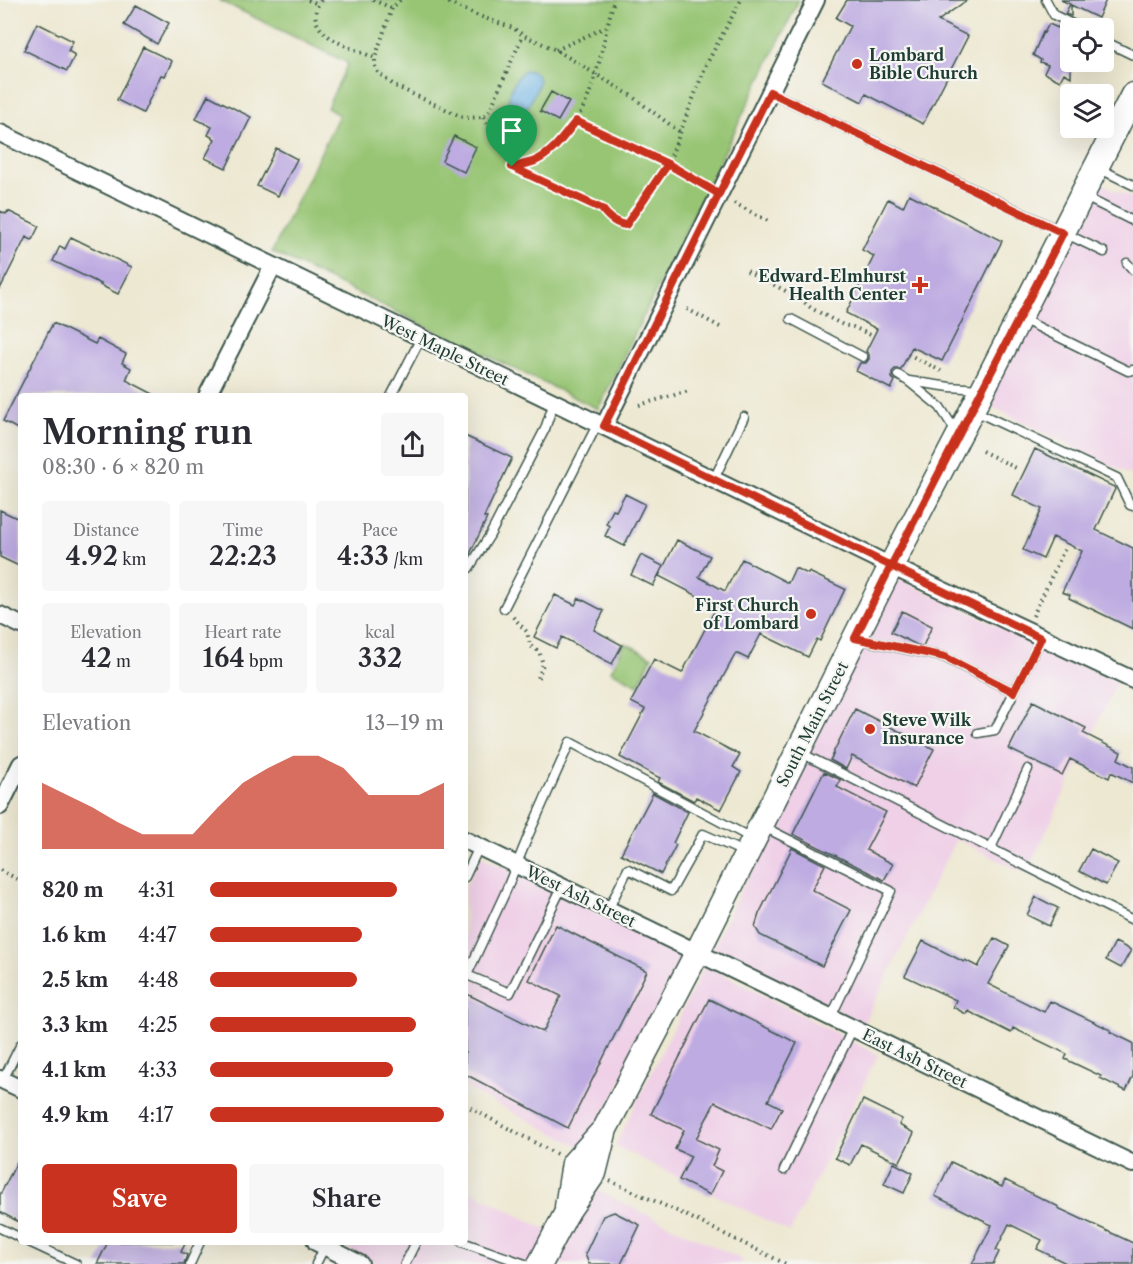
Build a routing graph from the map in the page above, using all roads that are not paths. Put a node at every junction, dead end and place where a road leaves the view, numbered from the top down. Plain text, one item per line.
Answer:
1 (816, 0) edge
2 (1046, 0) edge
3 (1060, 18) edge
4 (1114, 46) edge
5 (1133, 55) edge
6 (770, 92) junction
7 (1132, 97) edge
8 (0, 133) edge
9 (1096, 167) junction
10 (1133, 185) edge
11 (1082, 195) junction
12 (1133, 221) edge
13 (1063, 233) junction
14 (1104, 252) dead end
15 (273, 266) junction
16 (1020, 317) junction
17 (791, 319) dead end
18 (421, 338) junction
19 (863, 357) dead end
20 (1133, 370) edge
21 (898, 375) dead end
22 (908, 381) junction
23 (209, 393) edge
24 (393, 393) edge
25 (978, 400) junction
26 (554, 402) junction
27 (744, 417) dead end
28 (601, 425) junction
29 (958, 436) junction
30 (714, 480) junction
31 (1133, 506) edge
32 (891, 566) junction
33 (468, 568) edge
34 (504, 608) road end
35 (0, 615) edge
36 (18, 624) edge
37 (855, 638) junction
38 (1041, 638) junction
39 (1133, 681) edge
40 (1014, 692) junction
41 (978, 733) dead end
42 (798, 751) junction
43 (1028, 769) dead end
44 (18, 770) edge
45 (0, 806) edge
46 (754, 839) junction
47 (472, 843) edge
48 (990, 848) junction
49 (468, 862) edge
50 (518, 865) junction
51 (562, 886) junction
52 (608, 910) junction
53 (1133, 920) edge
54 (697, 952) junction
55 (468, 973) edge
56 (468, 975) edge
57 (831, 1017) junction
58 (853, 1027) junction
59 (18, 1050) edge
60 (2, 1080) edge
61 (18, 1088) edge
62 (1133, 1164) edge
63 (784, 1170) dead end
64 (0, 1228) edge
65 (18, 1237) edge
66 (468, 1244) edge
67 (35, 1245) edge
68 (200, 1245) edge
69 (320, 1245) edge
70 (322, 1245) edge
71 (415, 1245) edge
72 (76, 1264) edge
73 (190, 1264) edge
74 (316, 1264) edge
75 (360, 1264) edge
76 (405, 1264) edge
77 (525, 1264) edge
78 (540, 1264) edge

1 - 6 street
2 - 3 lane
4 - 5 lane
6 - 13 lane
6 - 28 street
7 - 9 main road, South Main Street
8 - 15 street, West Maple Street
9 - 10 lane
9 - 11 main road, South Main Street
11 - 12 lane
11 - 13 main road, South Main Street
13 - 14 lane
13 - 16 main road, South Main Street
15 - 18 street, West Maple Street
15 - 23 street
16 - 20 lane
16 - 25 main road, South Main Street
17 - 19 lane
18 - 24 lane
18 - 26 street, West Maple Street
21 - 22 lane
22 - 25 lane
22 - 29 lane
25 - 29 main road, South Main Street
25 - 31 lane
26 - 28 street, West Maple Street
26 - 33 lane
27 - 30 lane
28 - 30 street, West Maple Street
28 - 34 lane
29 - 32 main road, South Main Street
30 - 32 street, West Maple Street
32 - 37 main road, South Main Street
32 - 38 street, West Maple Street
35 - 36 street
37 - 40 lane
37 - 42 main road, South Main Street
38 - 39 street, West Maple Street
38 - 40 lane
40 - 41 lane
42 - 46 main road, South Main Street
42 - 48 lane
43 - 48 lane
44 - 45 street
46 - 50 lane
46 - 52 lane
46 - 54 main road, South Main Street
46 - 57 lane
47 - 49 lane
47 - 50 street, West Ash Street
48 - 53 lane
50 - 51 street, West Ash Street
50 - 55 lane
51 - 52 street, West Ash Street
51 - 56 lane
52 - 54 street, West Ash Street
54 - 57 street, East Ash Street
54 - 78 main road, South Main Street
57 - 58 street, East Ash Street
58 - 62 street, East Ash Street
58 - 63 lane
59 - 60 lane
60 - 61 street
64 - 65 lane
66 - 77 lane
67 - 72 lane
68 - 73 lane
69 - 74 lane
70 - 75 street
71 - 76 lane

